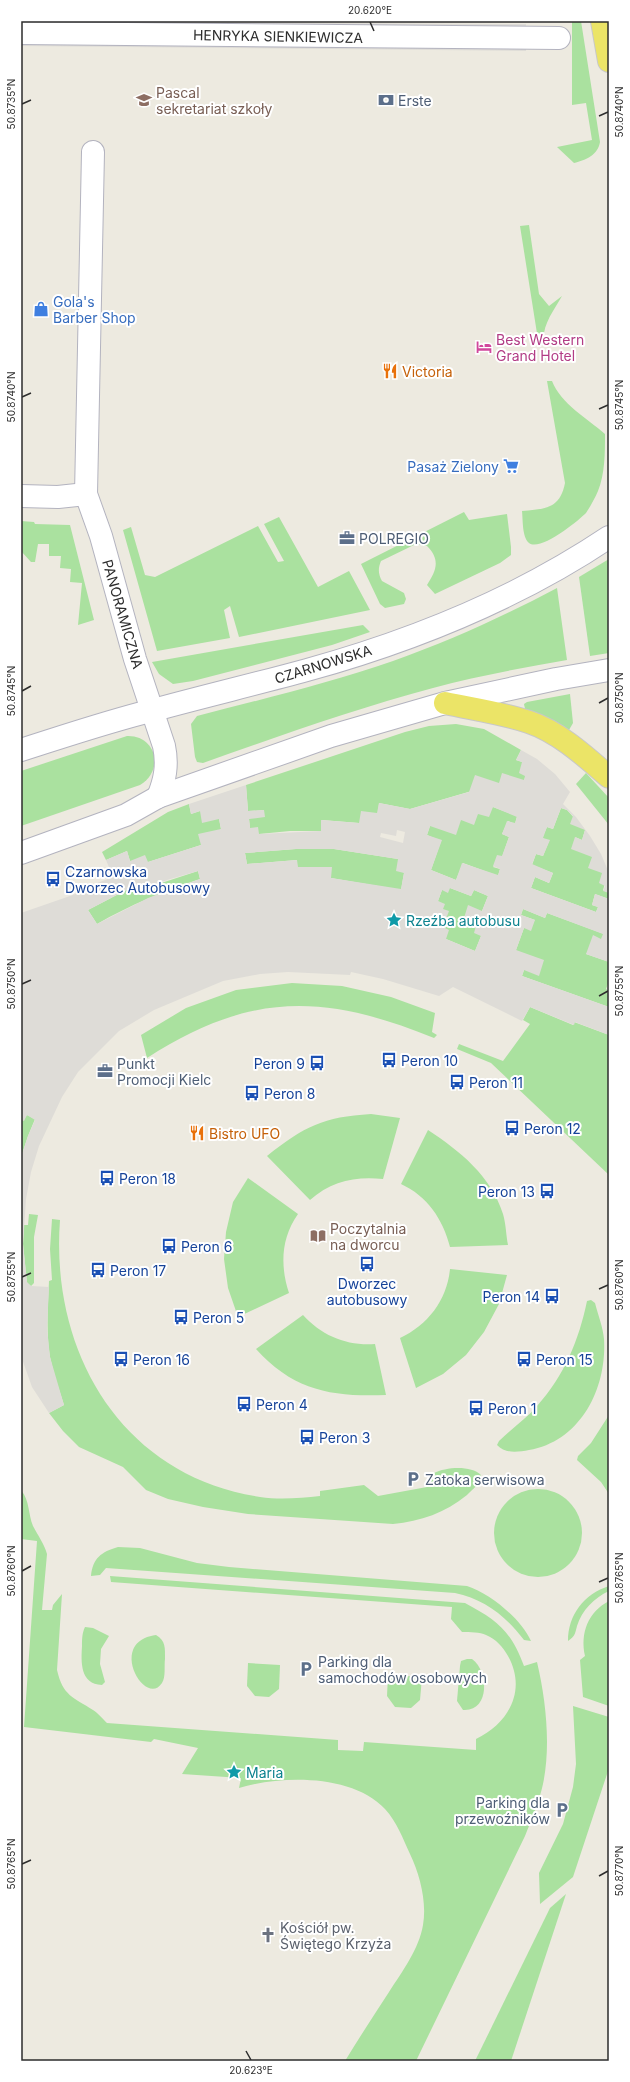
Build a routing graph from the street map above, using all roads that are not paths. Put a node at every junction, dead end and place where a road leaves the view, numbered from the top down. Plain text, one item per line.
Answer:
1 (602, 21) edge
2 (21, 33) edge
3 (558, 38) dead end
4 (609, 61) edge
5 (93, 152) dead end
6 (86, 494) junction
7 (21, 496) edge
8 (609, 537) edge
9 (609, 670) edge
10 (445, 703) junction
11 (152, 710) junction
12 (21, 750) edge
13 (609, 777) edge
14 (158, 797) junction
15 (21, 853) edge

1 - 4 main road
2 - 3 street, HENRYKA SIENKIEWICZA
5 - 6 street
6 - 7 street
6 - 11 street, PANORAMICZNA
8 - 11 street, CZARNOWSKA
9 - 10 street
10 - 13 main road
10 - 14 street
11 - 12 street, CZARNOWSKA
11 - 14 street, PANORAMICZNA
14 - 15 street

